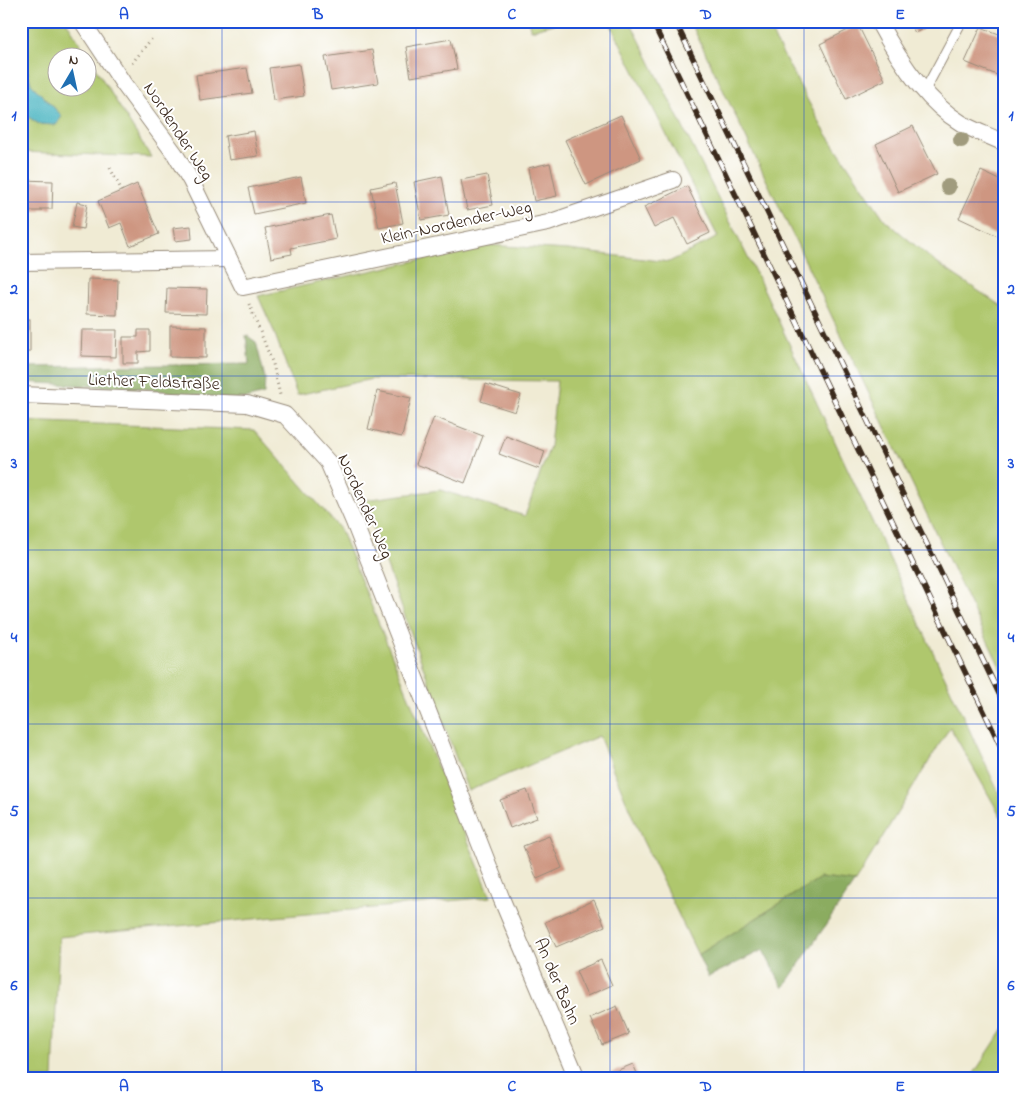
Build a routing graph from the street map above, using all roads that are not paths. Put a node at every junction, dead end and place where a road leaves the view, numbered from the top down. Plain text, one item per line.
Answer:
1 (82, 21) edge
2 (878, 21) edge
3 (962, 21) edge
4 (924, 92) junction
5 (1004, 143) edge
6 (673, 180) dead end
7 (229, 259) junction
8 (21, 262) edge
9 (243, 287) joint
10 (21, 395) edge
11 (285, 415) joint
12 (502, 900) joint
13 (577, 1078) edge

1 - 7 street, Nordender Weg
2 - 4 street
3 - 4 lane
4 - 5 street
6 - 9 street, Klein-Nordender-Weg
7 - 8 street
7 - 9 street, Nordender Weg
10 - 11 street, Liether Feldstraße
11 - 12 street, Nordender Weg
12 - 13 street, An der Bahn

